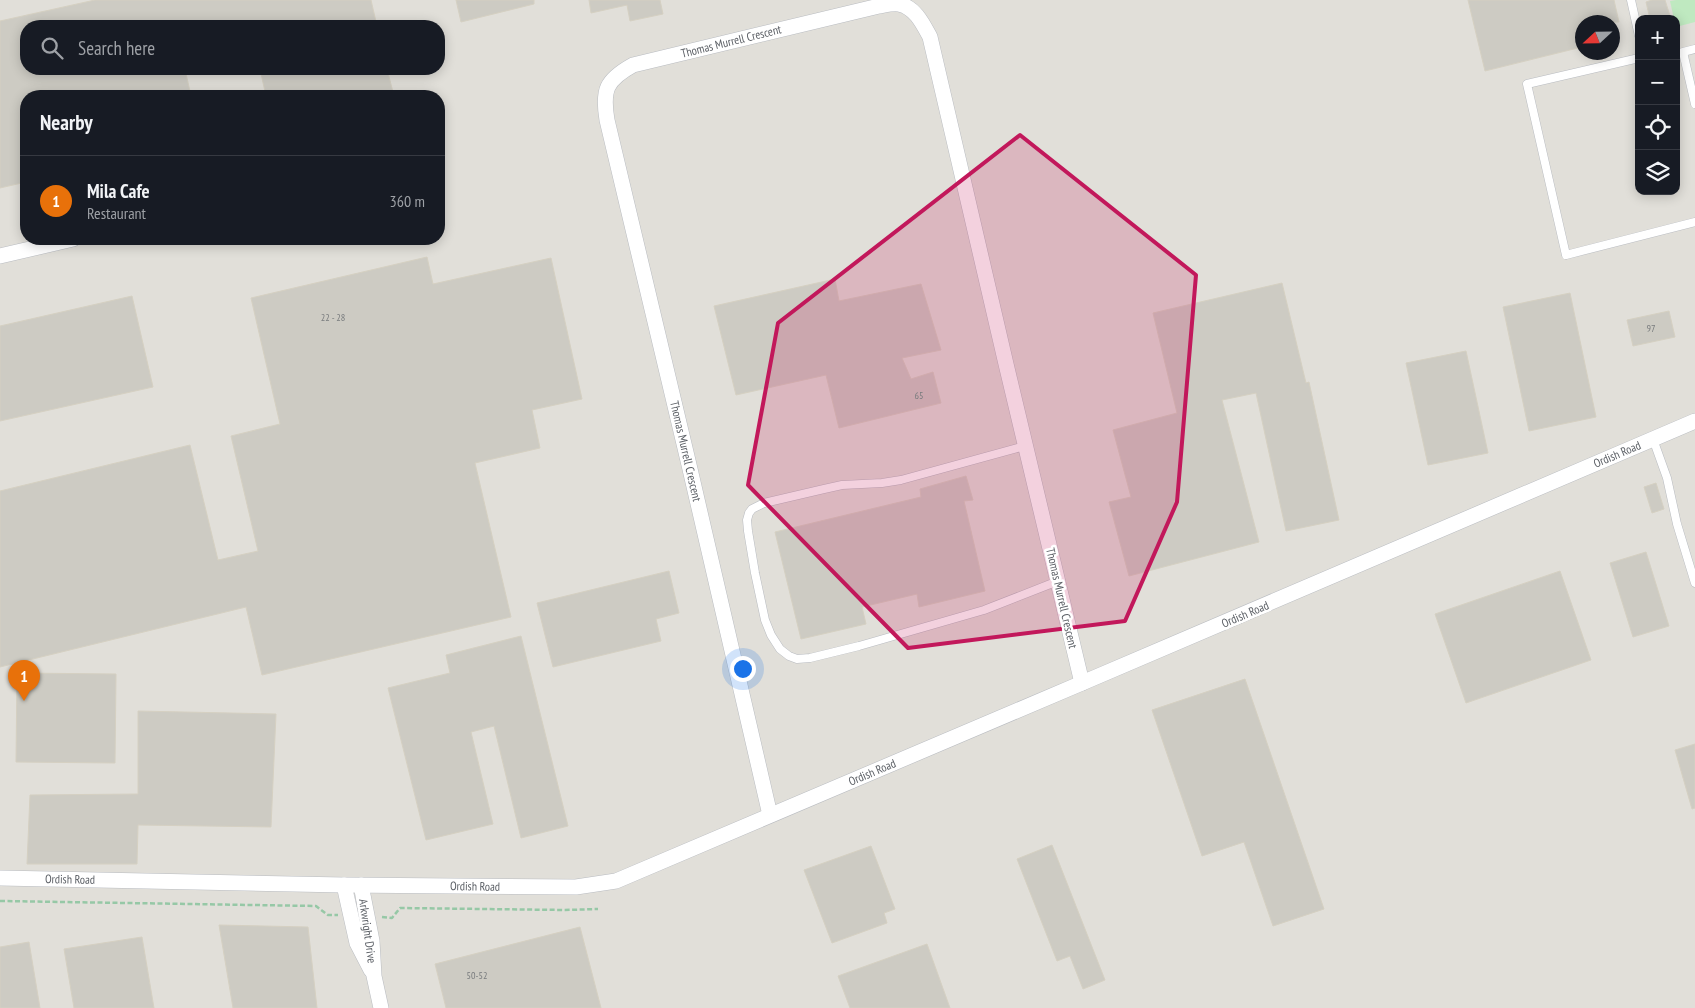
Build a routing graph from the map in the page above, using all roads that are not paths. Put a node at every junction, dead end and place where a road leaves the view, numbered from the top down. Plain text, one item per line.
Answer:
1 (1631, 0) edge
2 (1635, 18) edge
3 (1695, 49) edge
4 (1635, 59) edge
5 (1695, 104) edge
6 (1695, 222) edge
7 (47, 245) edge
8 (0, 256) edge
9 (1695, 421) edge
10 (1653, 439) junction
11 (1025, 446) junction
12 (1058, 580) junction
13 (1695, 583) edge
14 (1082, 683) junction
15 (770, 814) junction
16 (0, 878) edge
17 (344, 885) junction
18 (361, 885) junction
19 (374, 976) junction
20 (381, 1008) edge

1 - 2 lane
3 - 5 lane
4 - 6 lane
7 - 8 street
9 - 10 street, Ordish Road
10 - 13 lane
10 - 14 street, Ordish Road
11 - 12 street, Thomas Murrell Crescent
11 - 12 lane
11 - 15 street, Thomas Murrell Crescent
12 - 14 street, Thomas Murrell Crescent
14 - 15 street, Ordish Road
15 - 18 street, Ordish Road
16 - 17 street, Ordish Road
17 - 18 street, Ordish Road
17 - 19 street, Arkwright Drive
18 - 19 street, Arkwright Drive
19 - 20 street, Arkwright Drive

